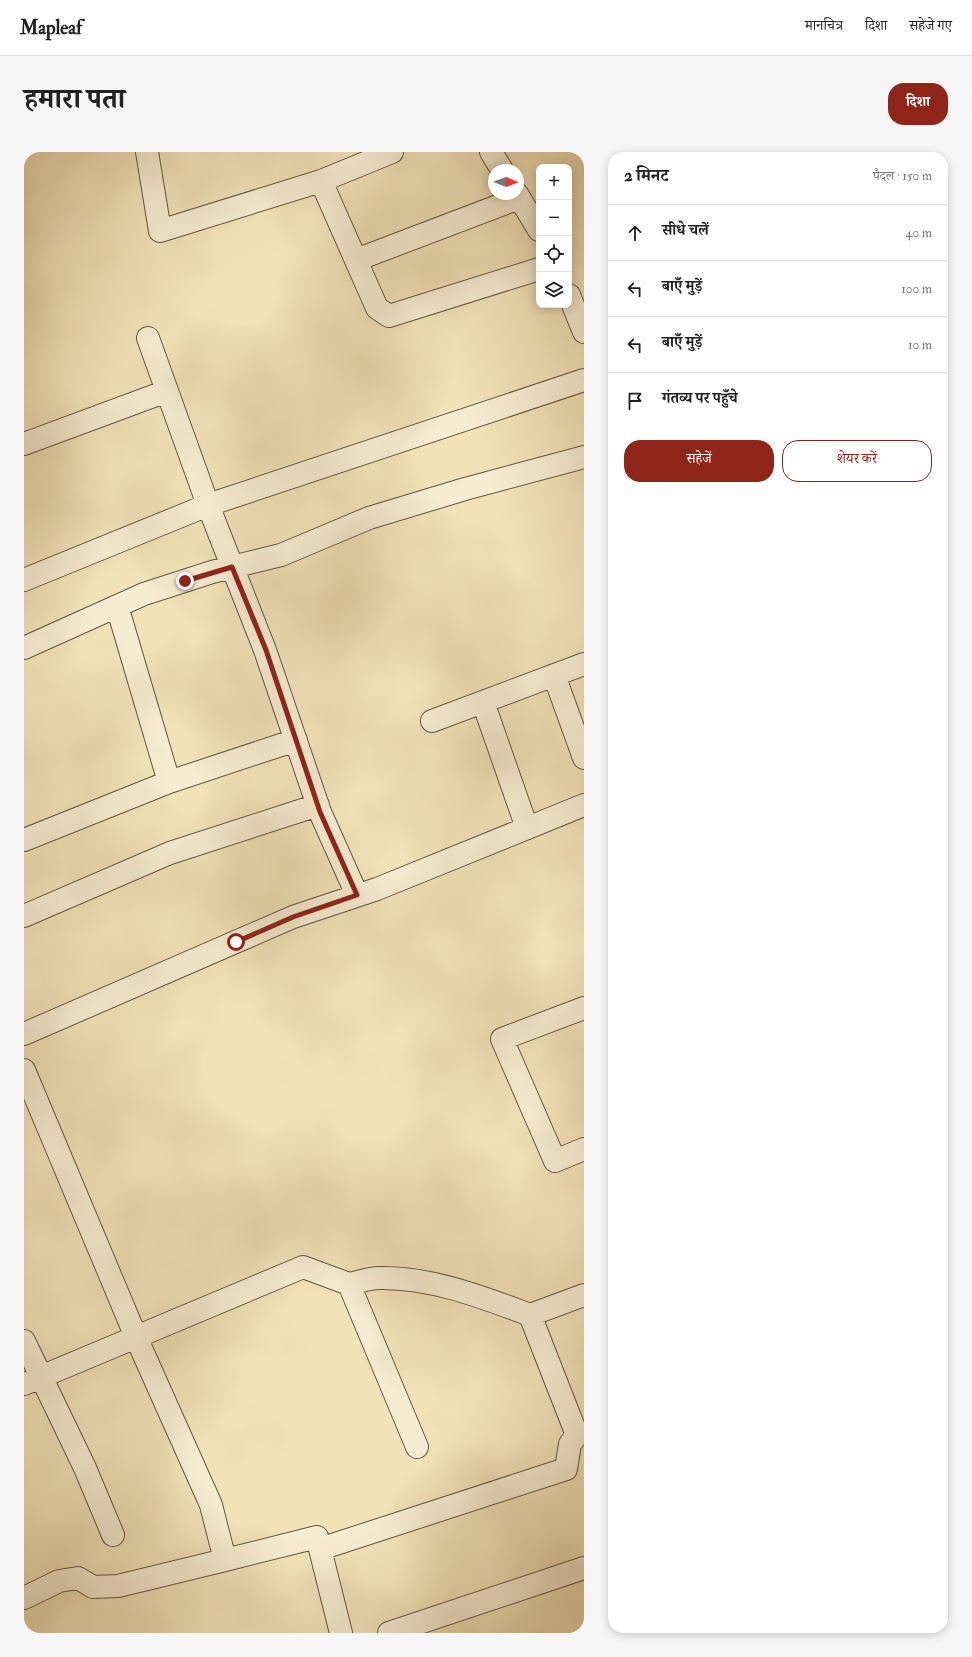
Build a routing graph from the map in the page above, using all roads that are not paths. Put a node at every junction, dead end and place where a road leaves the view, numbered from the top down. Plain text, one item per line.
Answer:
1 (147, 152) edge
2 (392, 152) edge
3 (491, 152) edge
4 (498, 164) edge
5 (321, 181) junction
6 (508, 200) edge
7 (520, 200) edge
8 (536, 225) edge
9 (356, 260) junction
10 (536, 270) edge
11 (575, 299) edge
12 (584, 332) edge
13 (148, 338) dead end
14 (584, 380) edge
15 (167, 391) junction
16 (24, 444) edge
17 (584, 457) edge
18 (208, 505) junction
19 (232, 567) junction
20 (24, 580) edge
21 (117, 606) junction
22 (24, 648) edge
23 (584, 664) edge
24 (554, 675) junction
25 (483, 702) junction
26 (432, 722) dead end
27 (296, 740) junction
28 (584, 758) edge
29 (169, 782) junction
30 (318, 805) junction
31 (584, 805) edge
32 (527, 828) junction
33 (24, 840) edge
34 (357, 895) junction
35 (24, 916) edge
36 (584, 1008) edge
37 (24, 1034) edge
38 (24, 1070) edge
39 (584, 1149) edge
40 (349, 1284) junction
41 (584, 1295) edge
42 (530, 1315) junction
43 (136, 1337) junction
44 (24, 1341) edge
45 (32, 1380) edge
46 (580, 1434) edge
47 (417, 1447) dead end
48 (113, 1535) dead end
49 (320, 1548) junction
50 (225, 1560) junction
51 (584, 1568) edge
52 (24, 1598) edge
53 (342, 1633) edge
54 (389, 1633) edge

1 - 5 street
2 - 5 street
3 - 4 street
5 - 9 street
6 - 9 street
7 - 8 street
9 - 10 street
11 - 12 street
13 - 15 street
14 - 18 street
15 - 16 street
15 - 18 street
17 - 19 street
18 - 19 street
18 - 20 street
19 - 21 street
19 - 27 street
21 - 22 street
21 - 29 street
23 - 24 street
24 - 25 street
24 - 28 street
25 - 26 street
25 - 32 street
27 - 29 street
27 - 30 street
29 - 33 street
30 - 34 street
30 - 35 street
31 - 32 street
32 - 34 street
34 - 37 street
36 - 39 street
38 - 43 street
40 - 42 street
40 - 43 street
40 - 47 street
41 - 42 street
42 - 46 street
43 - 45 street
43 - 50 street
44 - 45 street
45 - 48 street
46 - 49 street
49 - 50 street
49 - 53 street
50 - 52 street
51 - 54 street

